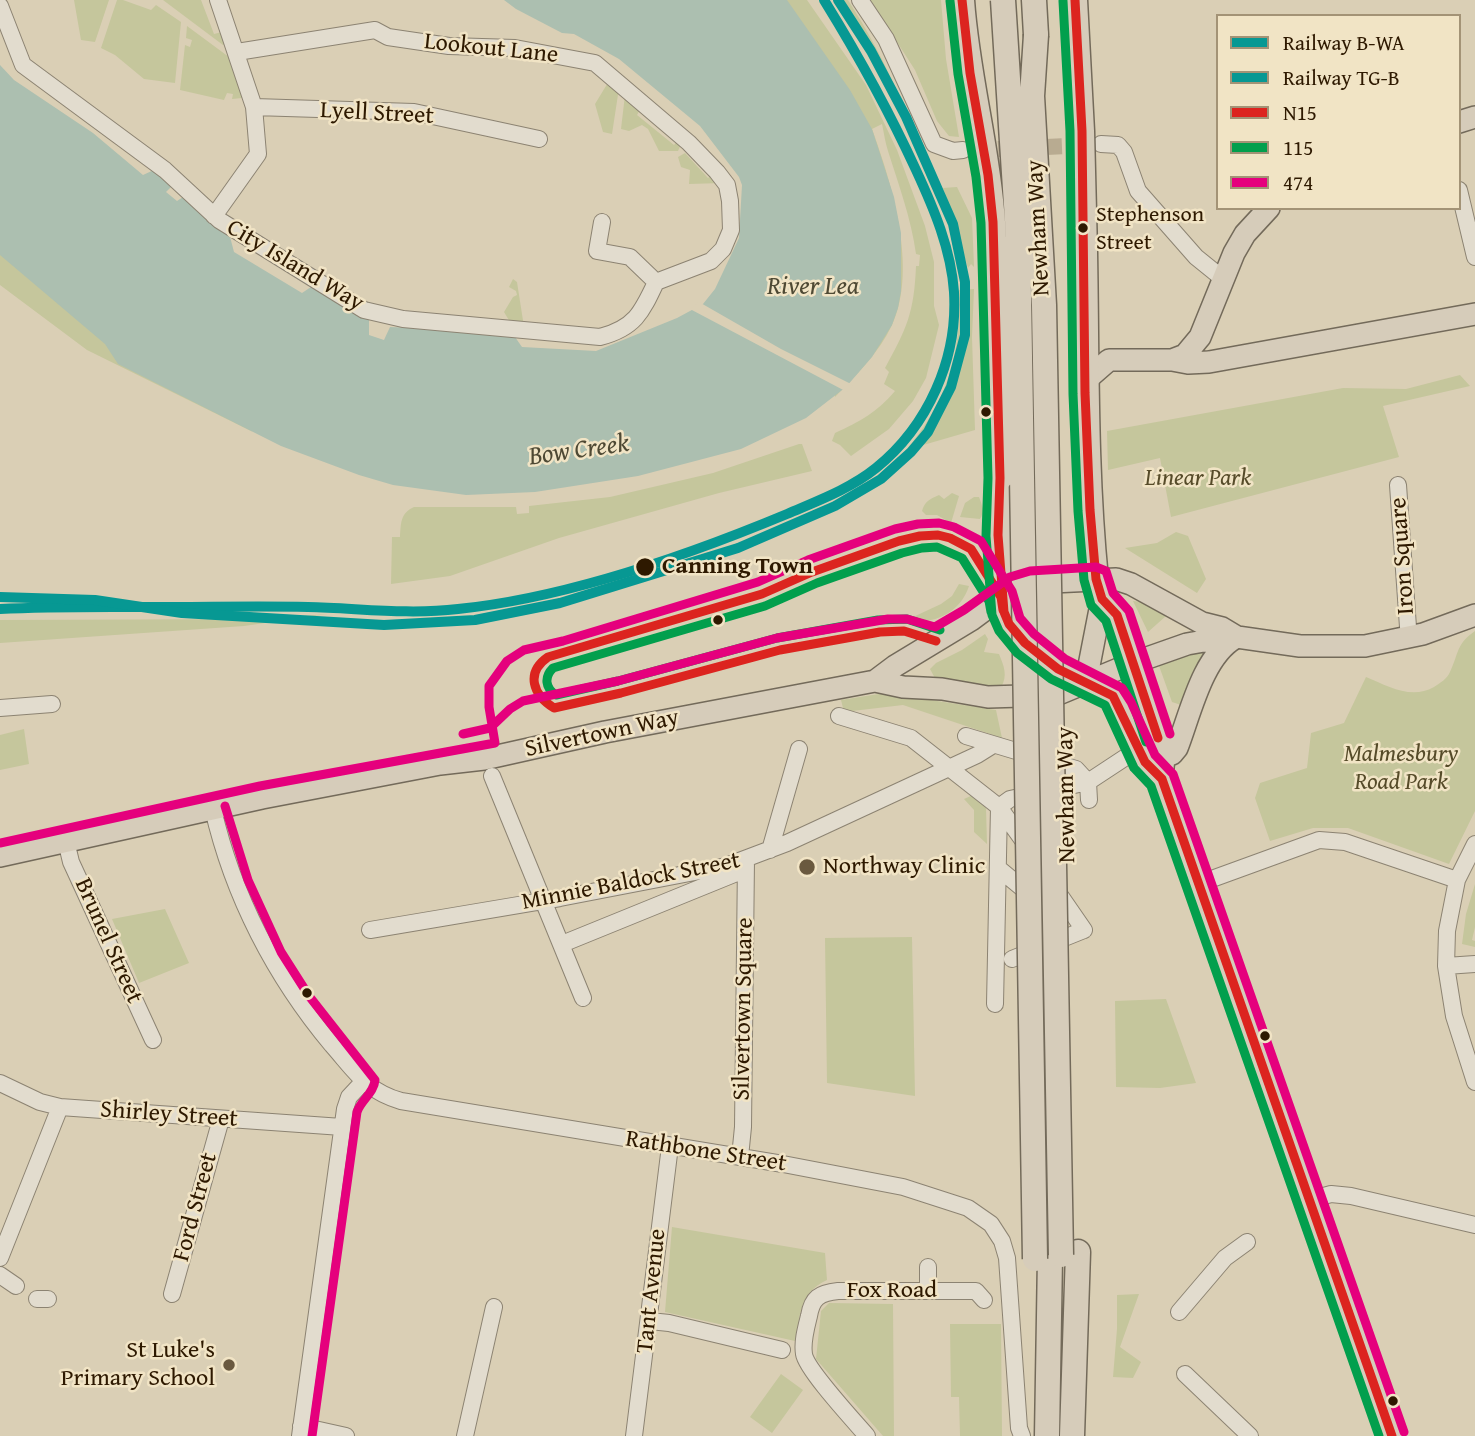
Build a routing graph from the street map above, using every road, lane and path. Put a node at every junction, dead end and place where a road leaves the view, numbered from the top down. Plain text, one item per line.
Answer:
1 (218, 0) edge
2 (860, 0) edge
3 (962, 0) edge
4 (1003, 0) edge
5 (1034, 0) edge
6 (1075, 0) edge
7 (0, 6) edge
8 (237, 52) junction
9 (254, 107) junction
10 (539, 139) dead end
11 (1101, 144) tunnel mouth
12 (963, 150) tunnel mouth
13 (1461, 198) edge
14 (1267, 210) edge
15 (214, 216) junction
16 (602, 222) dead end
17 (1475, 257) edge
18 (1215, 273) junction
19 (656, 282) junction
20 (1475, 314) edge
21 (1200, 337) junction
22 (1085, 338) junction
23 (1230, 357) junction
24 (1109, 360) junction
25 (1169, 360) junction
26 (1086, 380) junction
27 (1398, 485) dead end
28 (1099, 589) junction
29 (1001, 597) junction
30 (1475, 615) edge
31 (1408, 627) dead end
32 (1233, 639) junction
33 (1133, 663) junction
34 (875, 681) junction
35 (1086, 681) junction
36 (52, 704) dead end
37 (0, 708) edge
38 (839, 716) dead end
39 (965, 736) dead end
40 (993, 745) junction
41 (799, 749) dead end
42 (1132, 753) dead end
43 (1164, 757) junction
44 (948, 768) junction
45 (492, 776) dead end
46 (1162, 779) junction
47 (1088, 782) junction
48 (1088, 800) dead end
49 (999, 807) junction
50 (213, 809) junction
51 (66, 841) junction
52 (1475, 844) edge
53 (770, 850) junction
54 (0, 856) edge
55 (746, 864) junction
56 (998, 868) junction
57 (1457, 880) junction
58 (1198, 884) junction
59 (543, 901) junction
60 (1078, 912) junction
61 (1053, 913) junction
62 (370, 930) dead end
63 (1084, 930) junction
64 (562, 944) junction
65 (1012, 959) dead end
66 (1475, 964) edge
67 (1446, 966) junction
68 (583, 998) dead end
69 (995, 1004) dead end
70 (153, 1040) dead end
71 (363, 1082) junction
72 (1475, 1082) edge
73 (0, 1083) edge
74 (60, 1107) junction
75 (220, 1119) junction
76 (342, 1127) junction
77 (670, 1146) junction
78 (740, 1157) junction
79 (1309, 1200) junction
80 (1475, 1225) edge
81 (1247, 1242) dead end
82 (1056, 1256) junction
83 (0, 1258) edge
84 (928, 1267) dead end
85 (0, 1275) edge
86 (16, 1286) dead end
87 (928, 1291) junction
88 (172, 1294) dead end
89 (980, 1295) dead end
90 (494, 1307) dead end
91 (1179, 1312) dead end
92 (650, 1321) junction
93 (782, 1350) dead end
94 (1185, 1374) dead end
95 (300, 1431) edge
96 (1072, 1433) edge
97 (346, 1436) edge
98 (465, 1436) edge
99 (634, 1436) edge
100 (867, 1436) edge
101 (1022, 1436) edge
102 (1037, 1436) edge
103 (1047, 1436) edge
104 (1250, 1436) edge
105 (1392, 1436) edge

1 - 8 street
2 - 12 street
3 - 29 highway, bridge
4 - 82 highway, Newham Way, bridge
5 - 82 highway, Newham Way, bridge
6 - 22 highway, bridge
7 - 15 street, City Island Way
8 - 9 street
8 - 19 street, Lookout Lane
9 - 10 street, Lyell Street
9 - 15 street
11 - 18 street
13 - 17 street
14 - 18 main road
15 - 19 street, City Island Way
16 - 19 street
18 - 21 main road
20 - 23 main road
21 - 23 street
21 - 25 main road
22 - 24 main road
22 - 26 highway
23 - 25 main road
24 - 25 main road
24 - 26 main road
26 - 28 highway
27 - 31 street, Iron Square
28 - 29 main road, Silvertown Way
28 - 32 main road, Silvertown Way
28 - 33 main road
28 - 35 main road
29 - 34 main road, Silvertown Way
29 - 35 main road
30 - 32 main road
32 - 33 main road, Silvertown Way
32 - 43 main road
33 - 35 main road, Silvertown Way
33 - 43 main road
34 - 35 main road, Silvertown Way
34 - 50 main road, Silvertown Way
35 - 46 main road
36 - 37 street
38 - 44 street
39 - 40 street
40 - 44 street, Minnie Baldock Street
40 - 47 street
41 - 53 street
42 - 47 street
43 - 46 main road
44 - 49 street
44 - 53 street, Minnie Baldock Street
45 - 59 street
46 - 58 main road
47 - 48 street
47 - 49 street
49 - 56 street
49 - 60 street
50 - 51 main road, Silvertown Way
50 - 71 street
51 - 54 main road, Silvertown Way
51 - 70 street, Brunel Street
52 - 57 street
53 - 55 street, Minnie Baldock Street
55 - 59 street, Minnie Baldock Street
55 - 64 street
55 - 78 street, Silvertown Square
56 - 61 street
56 - 69 street
57 - 58 street
57 - 67 street
58 - 79 main road
59 - 62 street, Minnie Baldock Street
59 - 64 street
60 - 61 street
60 - 63 street
61 - 63 street
63 - 65 street
64 - 68 street
66 - 67 street
67 - 72 street
71 - 76 street
71 - 77 street, Rathbone Street
73 - 74 street, Shirley Street
74 - 75 street, Shirley Street
74 - 83 street
75 - 76 street, Shirley Street
75 - 88 street, Ford Street
76 - 95 street
77 - 78 street, Rathbone Street
77 - 92 street, Tant Avenue
78 - 101 street, Rathbone Street
79 - 80 street
79 - 105 main road
81 - 91 street
82 - 96 highway, Newham Way
82 - 102 highway, Newham Way
82 - 103 highway, Newham Way
84 - 87 street
85 - 86 street
87 - 89 street, Fox Road
87 - 100 street, Fox Road
90 - 98 street
92 - 93 street
92 - 99 street, Tant Avenue
94 - 104 street
95 - 97 street

